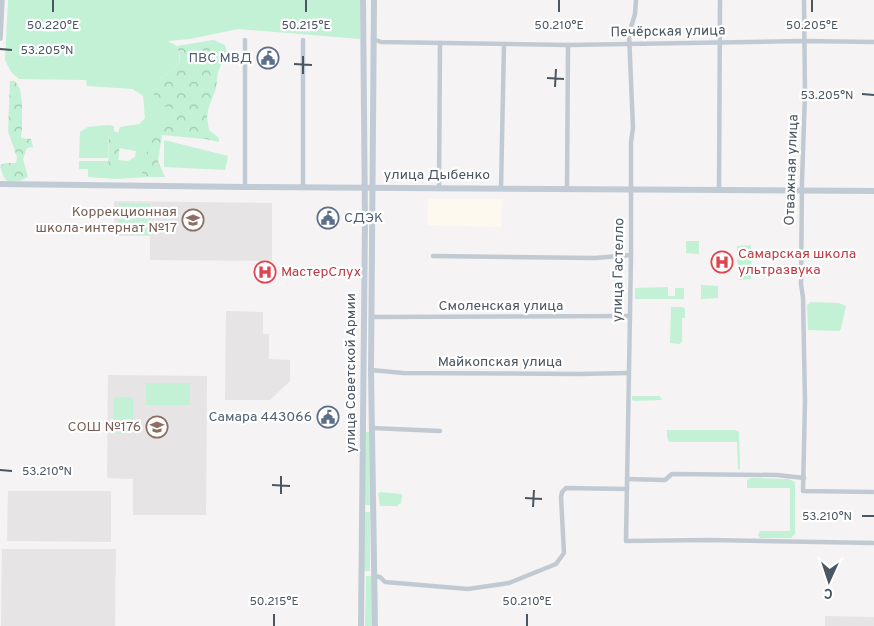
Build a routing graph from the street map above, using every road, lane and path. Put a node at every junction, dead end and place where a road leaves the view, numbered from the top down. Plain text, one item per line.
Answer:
1 (2, 0) edge
2 (363, 0) edge
3 (374, 0) edge
4 (636, 0) edge
5 (720, 0) edge
6 (804, 0) edge
7 (0, 38) edge
8 (363, 39) junction
9 (374, 39) junction
10 (245, 40) dead end
11 (304, 40) dead end
12 (803, 41) junction
13 (874, 42) edge
14 (440, 43) junction
15 (629, 43) junction
16 (721, 43) junction
17 (504, 44) junction
18 (568, 45) junction
19 (0, 184) edge
20 (364, 187) junction
21 (372, 187) junction
22 (439, 187) junction
23 (245, 188) junction
24 (303, 188) junction
25 (500, 188) junction
26 (567, 188) junction
27 (632, 189) junction
28 (719, 190) junction
29 (802, 190) junction
30 (874, 191) edge
31 (631, 255) junction
32 (433, 256) dead end
33 (630, 316) junction
34 (372, 318) junction
35 (371, 370) junction
36 (629, 373) junction
37 (372, 428) junction
38 (363, 429) junction
39 (440, 431) dead end
40 (804, 478) junction
41 (627, 479) junction
42 (627, 489) junction
43 (874, 492) edge
44 (373, 508) junction
45 (363, 509) junction
46 (874, 543) edge
47 (374, 576) junction
48 (361, 626) edge
49 (375, 626) edge

1 - 7 street
2 - 8 main road, улица Советской Армии
3 - 9 main road, улица Советской Армии
4 - 15 street, улица Гастелло
5 - 16 street
6 - 12 street, Отважная улица
8 - 9 main road
8 - 20 main road, улица Советской Армии
9 - 14 street, Печёрская улица
9 - 21 main road, улица Советской Армии
10 - 23 street
11 - 24 street
12 - 13 street, Печёрская улица
12 - 16 street, Печёрская улица
12 - 29 street, Отважная улица
14 - 17 street, Печёрская улица
14 - 22 street
15 - 16 street, Печёрская улица
15 - 18 street, Печёрская улица
15 - 27 street, улица Гастелло
16 - 28 street
17 - 18 street, Печёрская улица
17 - 25 street
18 - 26 street
19 - 23 main road, улица Дыбенко
20 - 21 main road, улица Дыбенко
20 - 24 main road, улица Дыбенко
20 - 38 main road, улица Советской Армии
21 - 22 main road, улица Дыбенко
21 - 34 main road, улица Советской Армии
22 - 25 main road, улица Дыбенко
23 - 24 main road, улица Дыбенко
25 - 26 main road, улица Дыбенко
26 - 27 main road, улица Дыбенко
27 - 28 main road, улица Дыбенко
27 - 31 street, улица Гастелло
28 - 29 main road, улица Дыбенко
29 - 30 main road, улица Дыбенко
29 - 40 street, Отважная улица
31 - 32 street
31 - 33 street, улица Гастелло
33 - 34 street, Смоленская улица
33 - 36 street, улица Гастелло
34 - 35 main road, улица Советской Армии
35 - 36 street, Майкопская улица
35 - 37 main road, улица Советской Армии
36 - 41 street, улица Гастелло
37 - 38 main road
37 - 39 street
37 - 44 main road, улица Советской Армии
38 - 45 main road, улица Советской Армии
40 - 41 street
40 - 43 street, Отважная улица
41 - 42 street, улица Гастелло
42 - 46 street, улица Гастелло
42 - 47 street
44 - 45 main road
44 - 47 main road, улица Советской Армии
45 - 48 main road, улица Советской Армии
47 - 49 main road, улица Советской Армии

